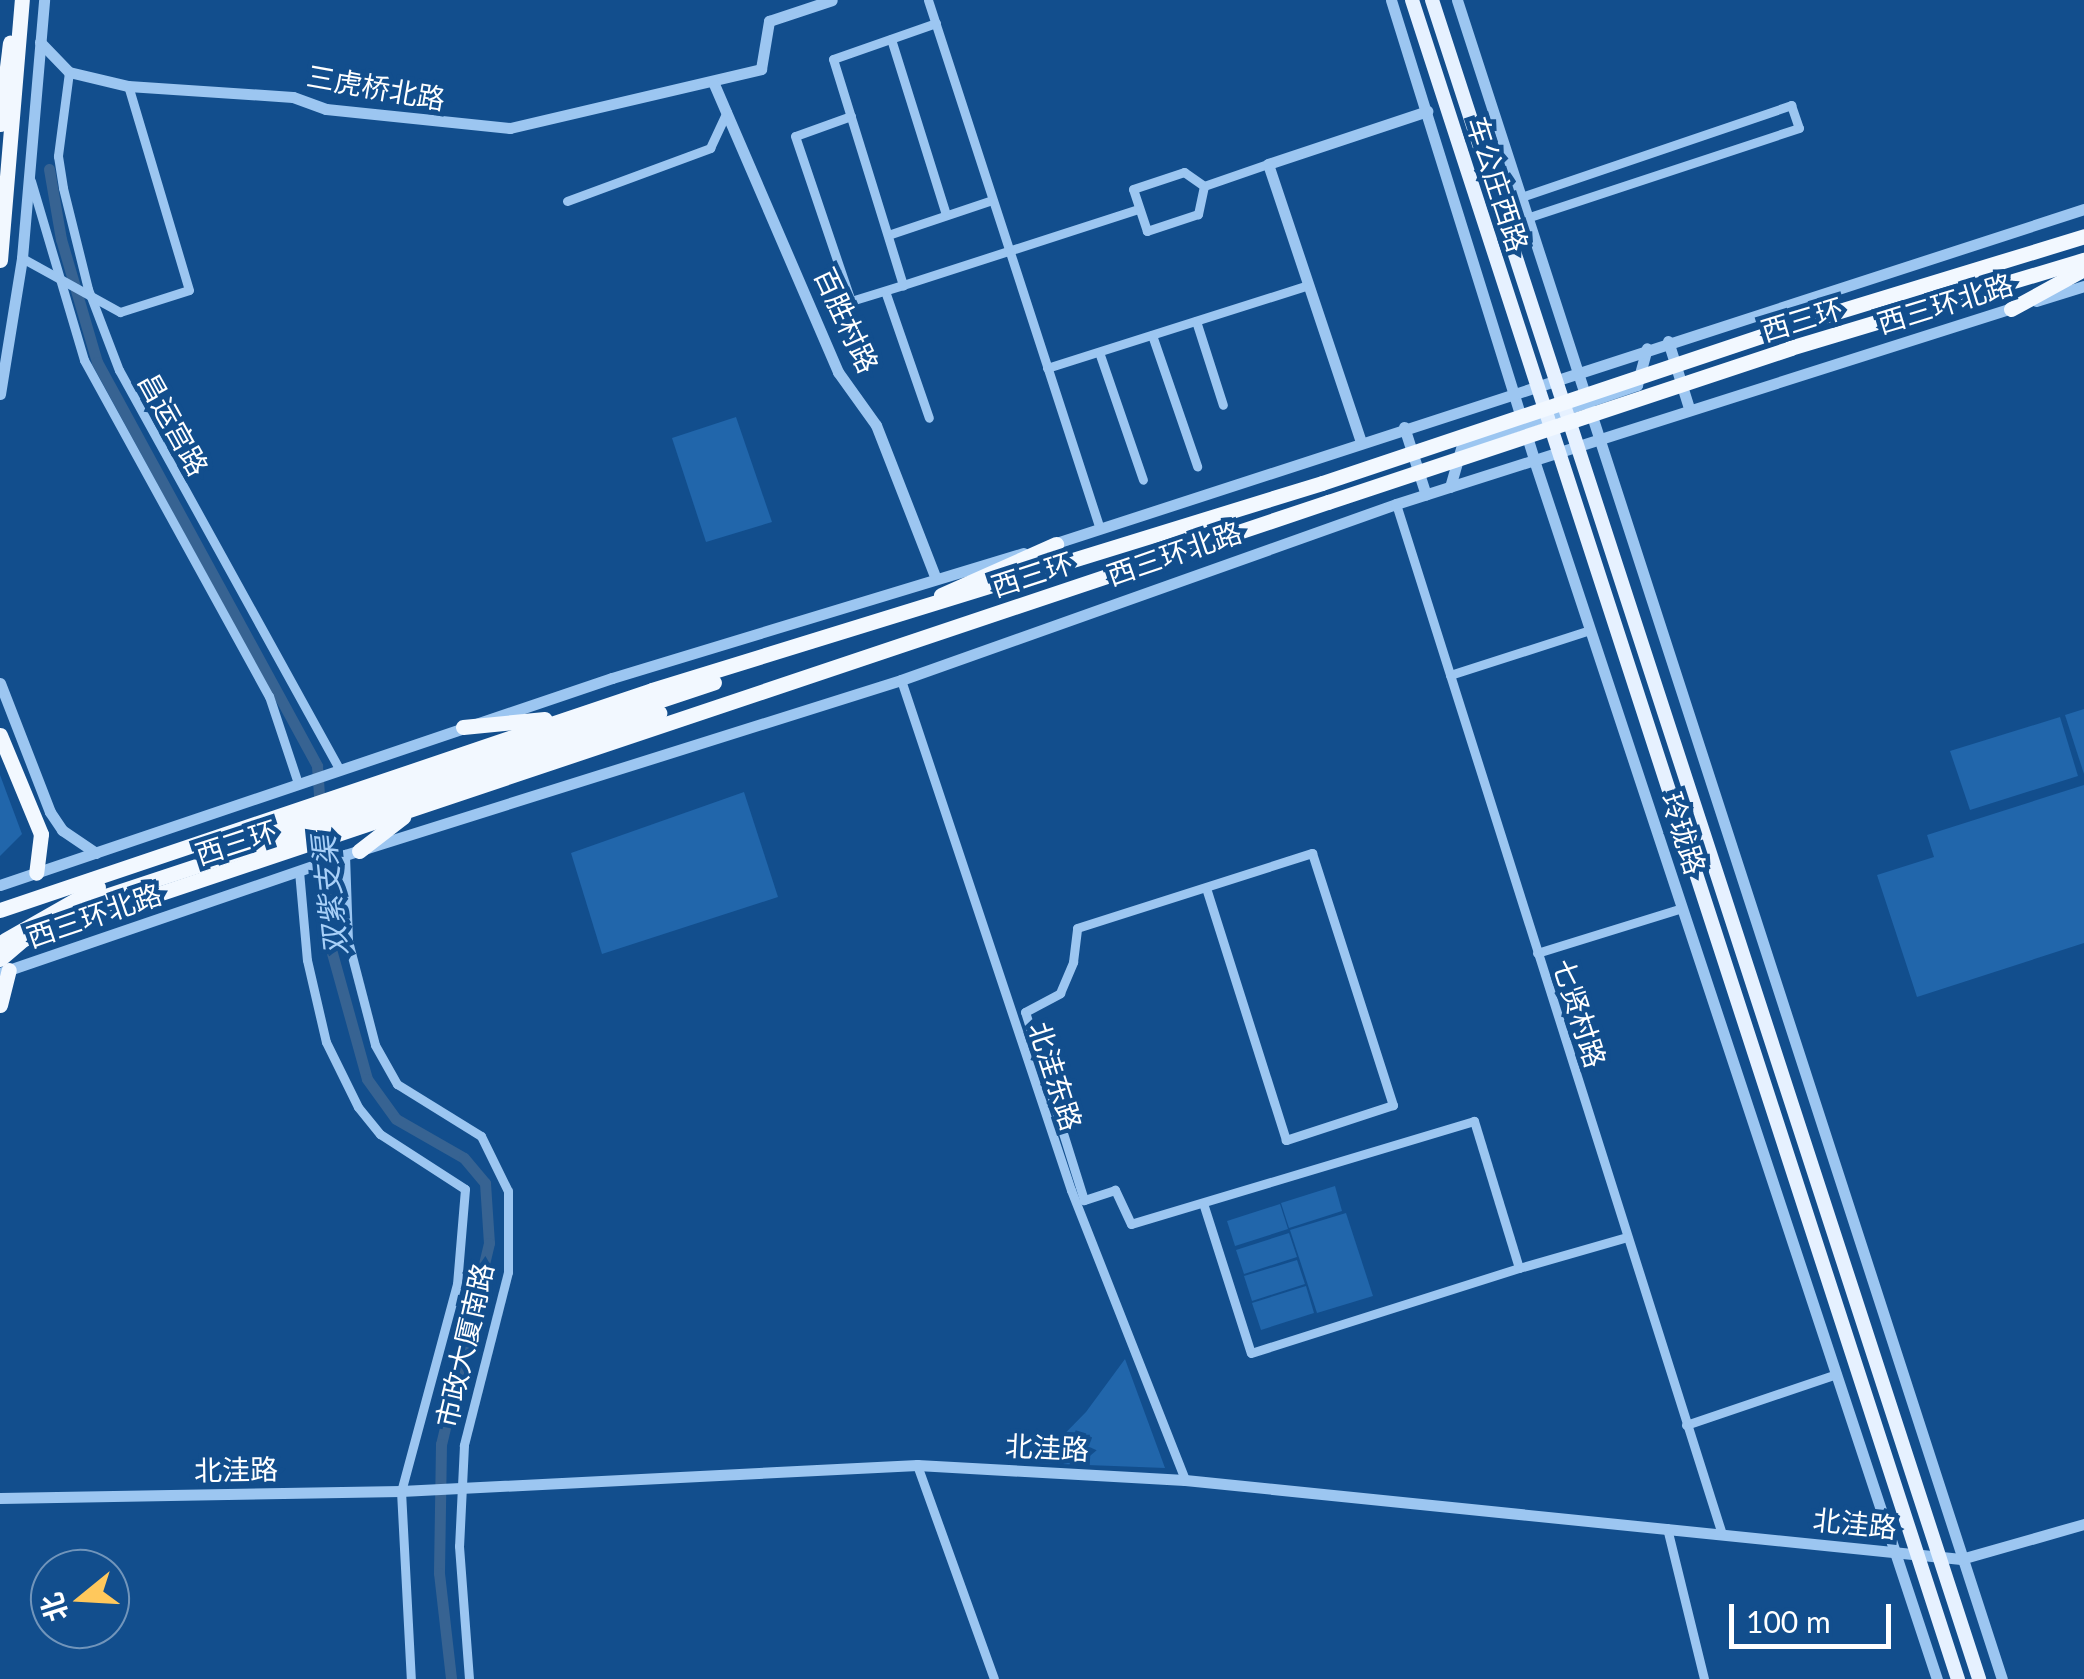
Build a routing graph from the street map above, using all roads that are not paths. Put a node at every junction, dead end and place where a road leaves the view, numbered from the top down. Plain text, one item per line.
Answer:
1 (18, 0) edge
2 (44, 0) edge
3 (832, 0) edge
4 (928, 0) edge
5 (1391, 0) edge
6 (1412, 0) edge
7 (1432, 0) edge
8 (1458, 0) edge
9 (936, 23) junction
10 (891, 39) junction
11 (40, 42) junction
12 (69, 72) junction
13 (714, 84) junction
14 (128, 86) junction
15 (1427, 111) junction
16 (728, 112) junction
17 (851, 116) junction
18 (0, 124) edge
19 (1268, 164) junction
20 (29, 174) junction
21 (1204, 186) junction
22 (1522, 197) junction
23 (568, 200) dead end
24 (992, 200) junction
25 (1498, 205) junction
26 (1139, 208) junction
27 (2084, 208) edge
28 (946, 215) junction
29 (1529, 217) junction
30 (1504, 225) junction
31 (888, 234) junction
32 (2080, 237) edge
33 (1008, 253) junction
34 (22, 258) junction
35 (0, 260) edge
36 (2084, 260) edge
37 (2084, 269) edge
38 (53, 270) junction
39 (903, 285) junction
40 (1308, 285) junction
41 (2084, 286) edge
42 (88, 289) junction
43 (884, 291) junction
44 (2011, 308) junction
45 (1196, 321) junction
46 (1152, 335) junction
47 (1668, 342) junction
48 (1647, 348) junction
49 (1099, 352) junction
50 (1047, 368) junction
51 (1579, 369) junction
52 (1554, 377) junction
53 (1536, 383) junction
54 (1517, 390) junction
55 (0, 394) edge
56 (1591, 401) junction
57 (1223, 405) dead end
58 (1690, 408) junction
59 (1564, 410) junction
60 (1546, 416) junction
61 (928, 418) dead end
62 (1525, 424) junction
63 (1404, 427) junction
64 (1601, 438) junction
65 (1361, 442) junction
66 (1576, 447) junction
67 (1558, 453) junction
68 (1534, 460) junction
69 (1197, 466) dead end
70 (1143, 480) dead end
71 (1450, 487) junction
72 (1426, 494) junction
73 (1396, 504) junction
74 (1100, 529) junction
75 (1056, 544) junction
76 (935, 576) junction
77 (874, 625) junction
78 (1590, 630) junction
79 (788, 652) junction
80 (1450, 675) junction
81 (797, 678) junction
82 (900, 680) junction
83 (0, 684) edge
84 (658, 708) junction
85 (574, 716) junction
86 (463, 727) junction
87 (0, 736) edge
88 (340, 768) junction
89 (298, 783) junction
90 (416, 808) junction
91 (96, 853) junction
92 (352, 853) junction
93 (299, 871) junction
94 (36, 874) junction
95 (0, 885) edge
96 (1206, 888) junction
97 (1682, 908) junction
98 (0, 910) edge
99 (0, 946) edge
100 (1537, 953) junction
101 (3, 967) edge
102 (0, 1005) edge
103 (1204, 1203) junction
104 (1627, 1237) junction
105 (1519, 1268) junction
106 (1837, 1374) junction
107 (1686, 1425) junction
108 (918, 1465) junction
109 (1185, 1480) junction
110 (457, 1488) junction
111 (405, 1491) junction
112 (0, 1498) edge
113 (2084, 1524) edge
114 (1667, 1528) junction
115 (1722, 1534) junction
116 (1896, 1552) junction
117 (1918, 1554) junction
118 (1938, 1556) junction
119 (1961, 1558) junction
120 (411, 1679) edge
121 (469, 1679) edge
122 (994, 1679) edge
123 (1704, 1679) edge
124 (1937, 1679) edge
125 (1958, 1679) edge
126 (1979, 1679) edge
127 (2002, 1679) edge

1 - 18 highway
1 - 35 highway
2 - 11 street
3 - 13 street, 三虎桥北路
4 - 9 street
5 - 15 street, 玲珑路
6 - 53 main road, 车公庄西路
7 - 25 main road, 车公庄西路
8 - 22 street, 玲珑路
9 - 10 street
9 - 24 street
10 - 17 street
10 - 28 street
11 - 12 street
11 - 20 street
12 - 14 street, 三虎桥北路
12 - 42 street, 昌运宫路
13 - 14 street, 三虎桥北路
13 - 16 street, 百胜村路
14 - 42 street
15 - 19 street
15 - 54 street, 玲珑路
16 - 23 street
16 - 76 street, 百胜村路
17 - 31 street
17 - 43 street
19 - 21 street
19 - 40 street
20 - 34 street
20 - 38 street
21 - 26 street
21 - 26 street
22 - 25 street
22 - 29 street, 玲珑路
22 - 29 street
24 - 28 street
24 - 33 street
25 - 30 main road, 车公庄西路
26 - 33 street
27 - 47 street, 西三环北路
28 - 31 street
29 - 30 street
29 - 51 street, 玲珑路
30 - 52 main road, 车公庄西路
31 - 39 street
32 - 77 highway, 西三环, bridge
33 - 39 street
33 - 50 street
34 - 38 street
34 - 55 street
36 - 81 highway, 西三环, bridge
37 - 44 highway
38 - 42 street
38 - 89 street
39 - 43 street
40 - 45 street
40 - 65 street
41 - 44 street, 西三环北路
42 - 88 street, 昌运宫路
43 - 61 street
44 - 58 street, 西三环北路
45 - 46 street
45 - 57 street
46 - 49 street
46 - 69 street
47 - 48 street, 西三环北路
47 - 58 street
48 - 51 street, 西三环北路
48 - 56 street
49 - 50 street
49 - 70 street
50 - 74 street
51 - 52 street, 西三环北路
51 - 56 street, 玲珑路
52 - 53 street, 西三环北路
52 - 59 main road, 车公庄西路
53 - 54 street, 西三环北路
53 - 60 main road, 车公庄西路
54 - 62 street, 玲珑路
54 - 63 street, 西三环北路
56 - 59 street
56 - 64 street, 玲珑路
58 - 64 street, 西三环北路
59 - 60 street
59 - 66 main road, 玲珑路
60 - 62 street
60 - 67 main road, 玲珑路
62 - 68 street, 玲珑路
62 - 71 street
63 - 65 street, 西三环北路
63 - 72 street
64 - 66 street, 西三环北路
64 - 119 street, 玲珑路
65 - 74 street, 西三环北路
66 - 67 street, 西三环北路
66 - 118 main road, 玲珑路
67 - 68 street, 西三环北路
67 - 117 main road, 玲珑路
68 - 71 street, 西三环北路
68 - 78 street, 玲珑路
71 - 72 street, 西三环北路
72 - 73 street, 西三环北路
73 - 80 street, 七贤村路
73 - 82 street, 西三环北路
74 - 75 street, 西三环北路
75 - 76 street, 西三环北路
75 - 77 highway
76 - 86 street, 西三环北路
77 - 79 highway, 西三环
78 - 80 street
78 - 97 street, 玲珑路
79 - 84 highway
79 - 85 highway, 西三环
80 - 100 street, 七贤村路
81 - 84 highway
81 - 90 highway, 西三环
82 - 92 street, 西三环北路
82 - 109 street, 北洼东路
83 - 91 street
84 - 99 highway
84 - 101 highway, bridge
85 - 86 highway
85 - 98 highway, 西三环
86 - 88 street, 西三环北路
87 - 94 highway
88 - 89 street, 西三环北路
89 - 91 street, 西三环北路
90 - 92 highway
90 - 99 highway, 西三环
91 - 94 street, 西三环北路
92 - 93 street, 西三环北路
92 - 110 street, 市政大厦南路
93 - 101 street, 西三环北路
93 - 111 street
94 - 95 street
96 - 96 street
96 - 103 street
97 - 100 street
97 - 106 street, 玲珑路
100 - 104 street, 七贤村路
101 - 102 highway
103 - 105 street
103 - 105 street
104 - 105 street
104 - 107 street, 七贤村路
106 - 107 street
106 - 116 street, 玲珑路
107 - 115 street, 七贤村路
108 - 109 street, 北洼路
108 - 110 street, 北洼路
108 - 122 street
109 - 114 street, 北洼路
110 - 111 street, 北洼路
110 - 121 street, 市政大厦南路
111 - 112 street, 北洼路
111 - 120 street
113 - 119 street, 北洼路
114 - 115 street, 北洼路
114 - 123 street
115 - 116 street, 北洼路
116 - 117 street, 北洼路
116 - 124 street, 玲珑路
117 - 118 street, 北洼路
117 - 125 main road, 玲珑路
118 - 119 street, 北洼路
118 - 126 main road, 玲珑路
119 - 127 street, 玲珑路

